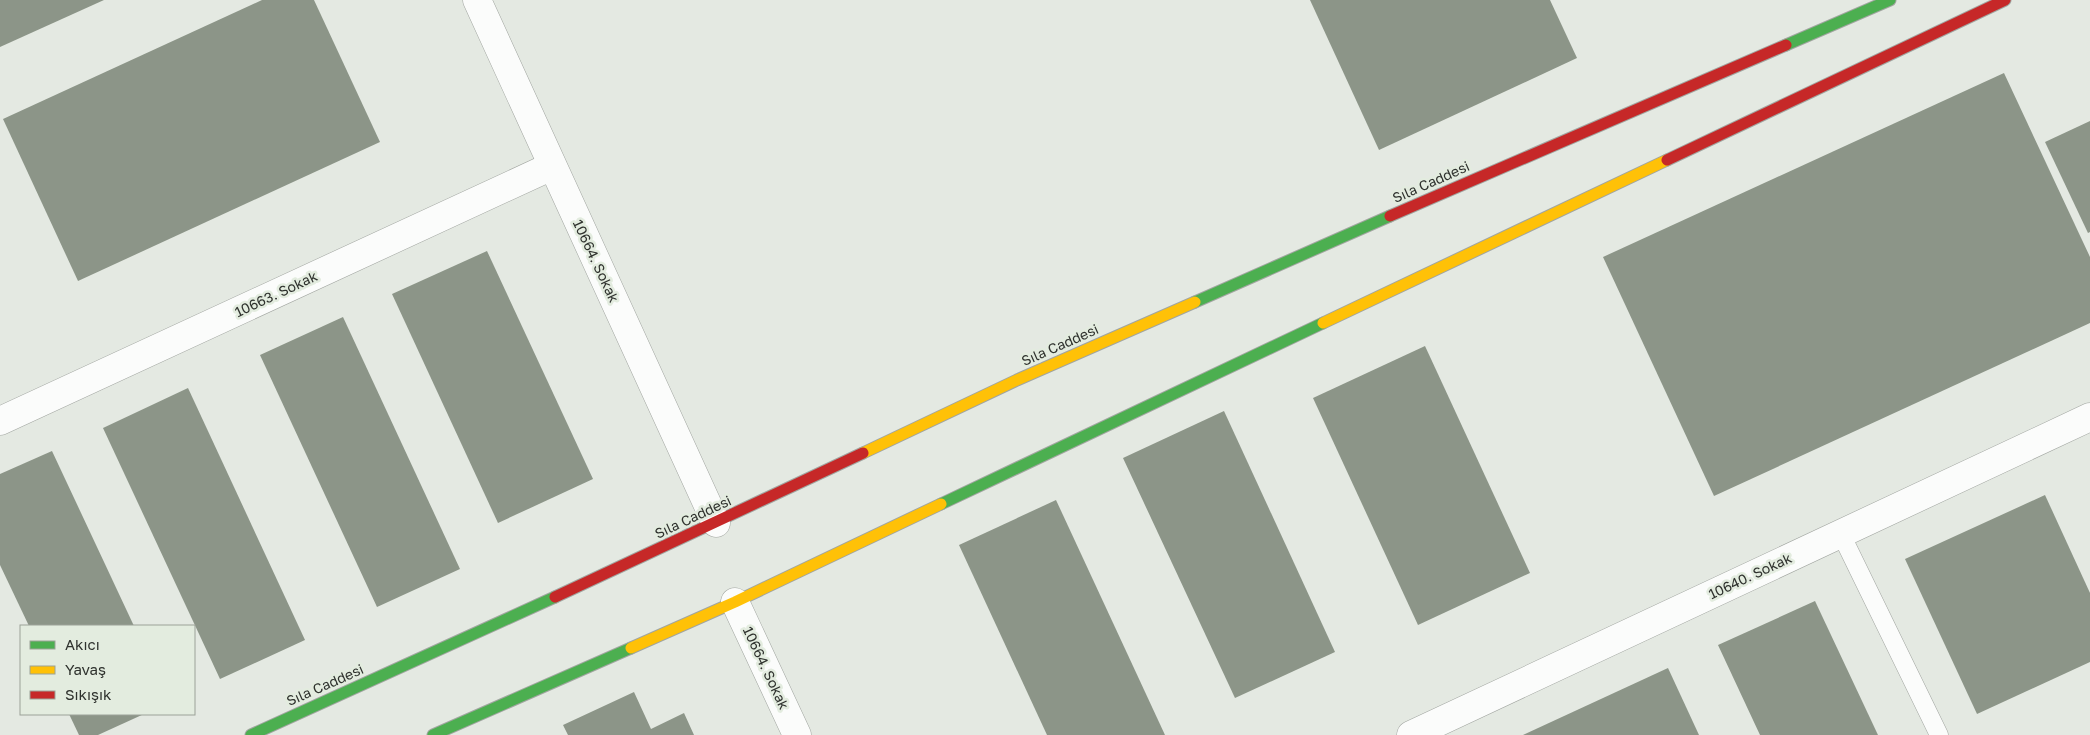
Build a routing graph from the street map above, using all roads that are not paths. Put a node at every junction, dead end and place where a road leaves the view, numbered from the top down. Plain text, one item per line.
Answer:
1 (476, 0) edge
2 (1890, 0) edge
3 (2005, 0) edge
4 (552, 166) junction
5 (2090, 417) edge
6 (0, 421) edge
7 (716, 522) junction
8 (1841, 534) junction
9 (736, 602) junction
10 (251, 735) edge
11 (433, 735) edge
12 (797, 735) edge
13 (1411, 735) edge
14 (1939, 735) edge

1 - 4 street, 10664. Sokak
2 - 7 street, Sıla Caddesi
3 - 9 street
4 - 6 street, 10663. Sokak
4 - 7 street, 10664. Sokak
5 - 8 street, 10640. Sokak
7 - 10 street, Sıla Caddesi
8 - 13 street, 10640. Sokak
8 - 14 lane
9 - 11 street
9 - 12 street, 10664. Sokak

